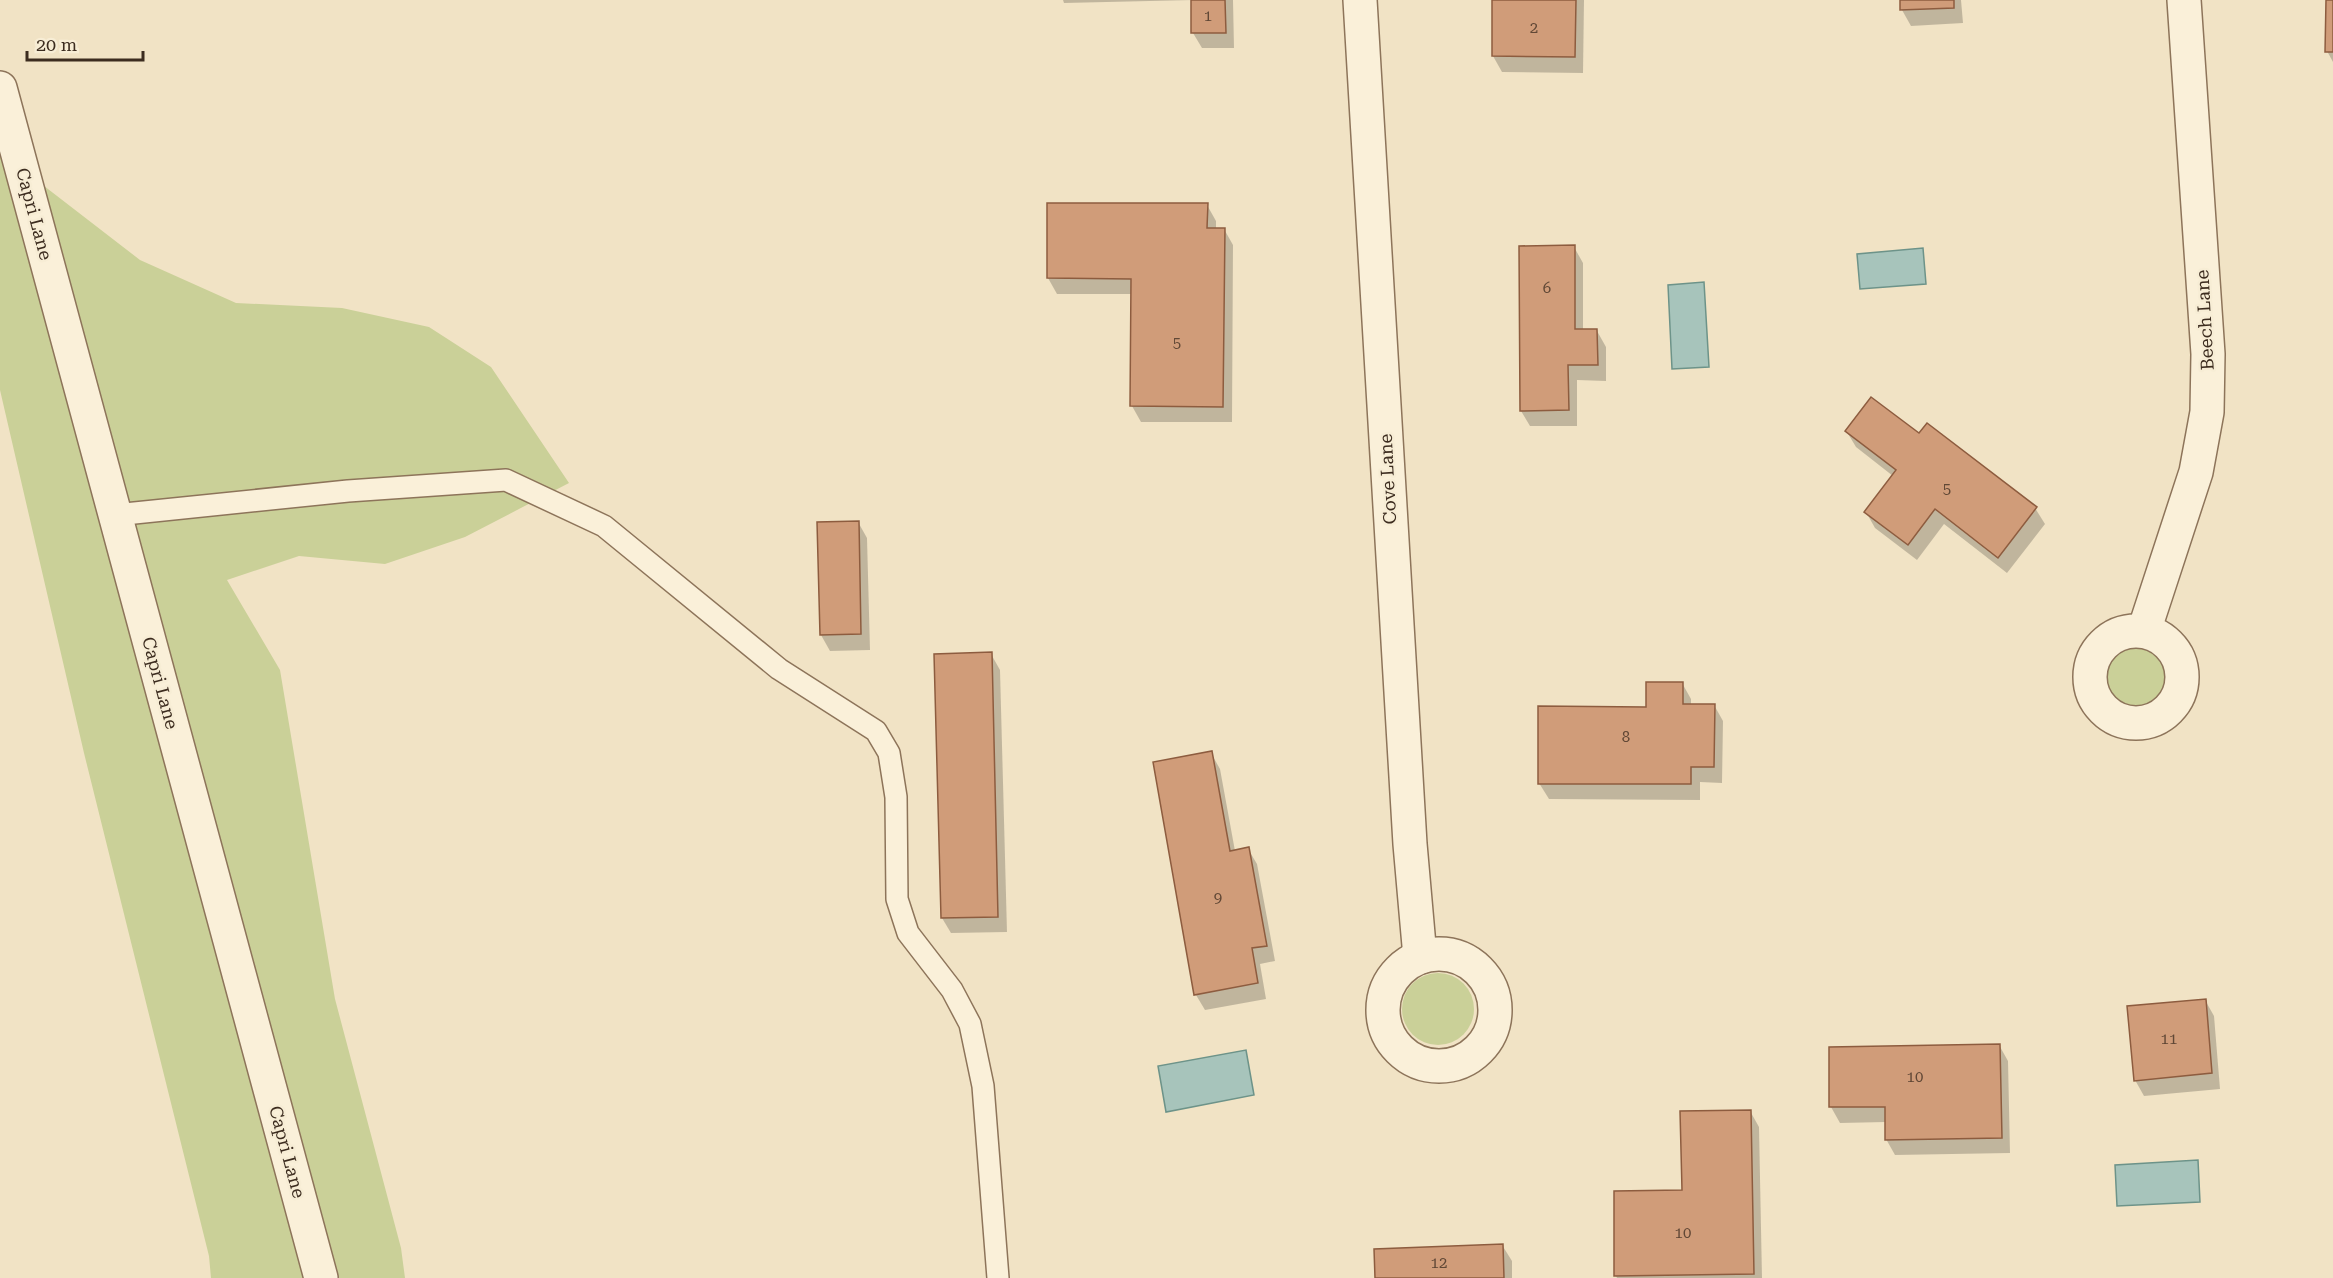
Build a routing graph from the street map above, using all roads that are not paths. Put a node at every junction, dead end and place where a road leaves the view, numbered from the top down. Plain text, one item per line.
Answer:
1 (1360, 0) edge
2 (2184, 0) edge
3 (0, 88) edge
4 (115, 515) junction
5 (2144, 631) dead end
6 (1420, 957) dead end
7 (321, 1278) edge
8 (998, 1278) edge

1 - 6 street, Cove Lane
2 - 5 street, Beech Lane
3 - 4 street, Capri Lane
4 - 7 street, Capri Lane
4 - 8 lane

